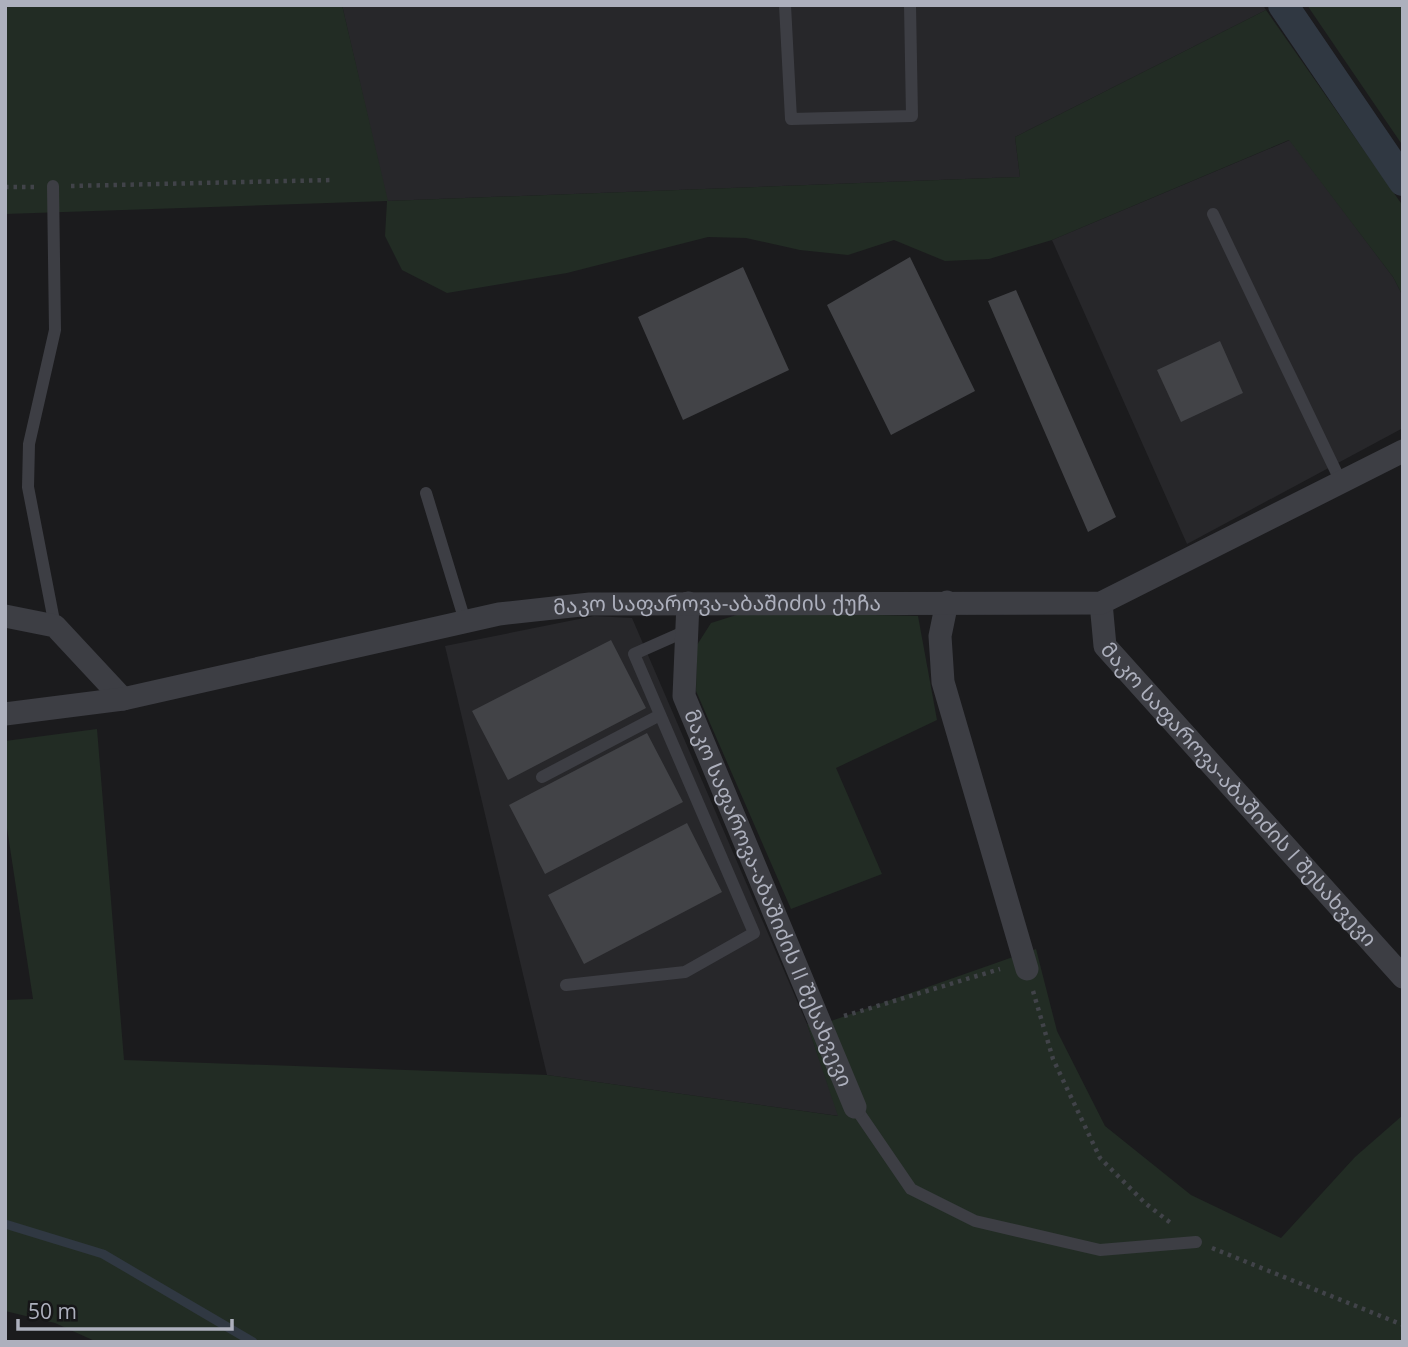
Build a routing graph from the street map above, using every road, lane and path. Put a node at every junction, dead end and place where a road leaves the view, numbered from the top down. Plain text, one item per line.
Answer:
1 (785, 5) edge
2 (910, 5) edge
3 (332, 180) dead end
4 (53, 186) junction
5 (5, 187) edge
6 (1213, 214) dead end
7 (1403, 450) edge
8 (1341, 482) junction
9 (426, 493) dead end
10 (947, 602) junction
11 (688, 603) junction
12 (1101, 603) junction
13 (5, 616) edge
14 (465, 621) junction
15 (55, 626) junction
16 (686, 631) junction
17 (123, 699) junction
18 (5, 714) edge
19 (660, 715) junction
20 (542, 777) dead end
21 (1026, 966) junction
22 (1403, 977) edge
23 (566, 985) dead end
24 (820, 1023) junction
25 (855, 1107) joint
26 (1196, 1242) junction
27 (1403, 1325) edge

1 - 2 lane
3 - 4 path
4 - 5 path
4 - 15 lane
6 - 8 lane
7 - 8 street, მაკო საფაროვა-აბაშიძის ქუჩა
8 - 12 street, მაკო საფაროვა-აბაშიძის ქუჩა
9 - 14 lane
10 - 11 street, მაკო საფაროვა-აბაშიძის ქუჩა
10 - 12 street, მაკო საფაროვა-აბაშიძის ქუჩა
10 - 21 street
11 - 14 street, მაკო საფაროვა-აბაშიძის ქუჩა
11 - 16 street, მაკო საფაროვა-აბაშიძის II შესახვევი
12 - 22 street, მაკო საფაროვა-აბაშიძის I შესახვევი
13 - 15 street
14 - 17 street, მაკო საფაროვა-აბაშიძის ქუჩა
15 - 17 street
16 - 19 lane
16 - 24 street, მაკო საფაროვა-აბაშიძის II შესახვევი
17 - 18 street, მაკო საფაროვა-აბაშიძის ქუჩა
19 - 20 lane
19 - 23 lane
21 - 24 path
21 - 26 path
24 - 25 street, მაკო საფაროვა-აბაშიძის II შესახვევი
25 - 26 lane
26 - 27 path

